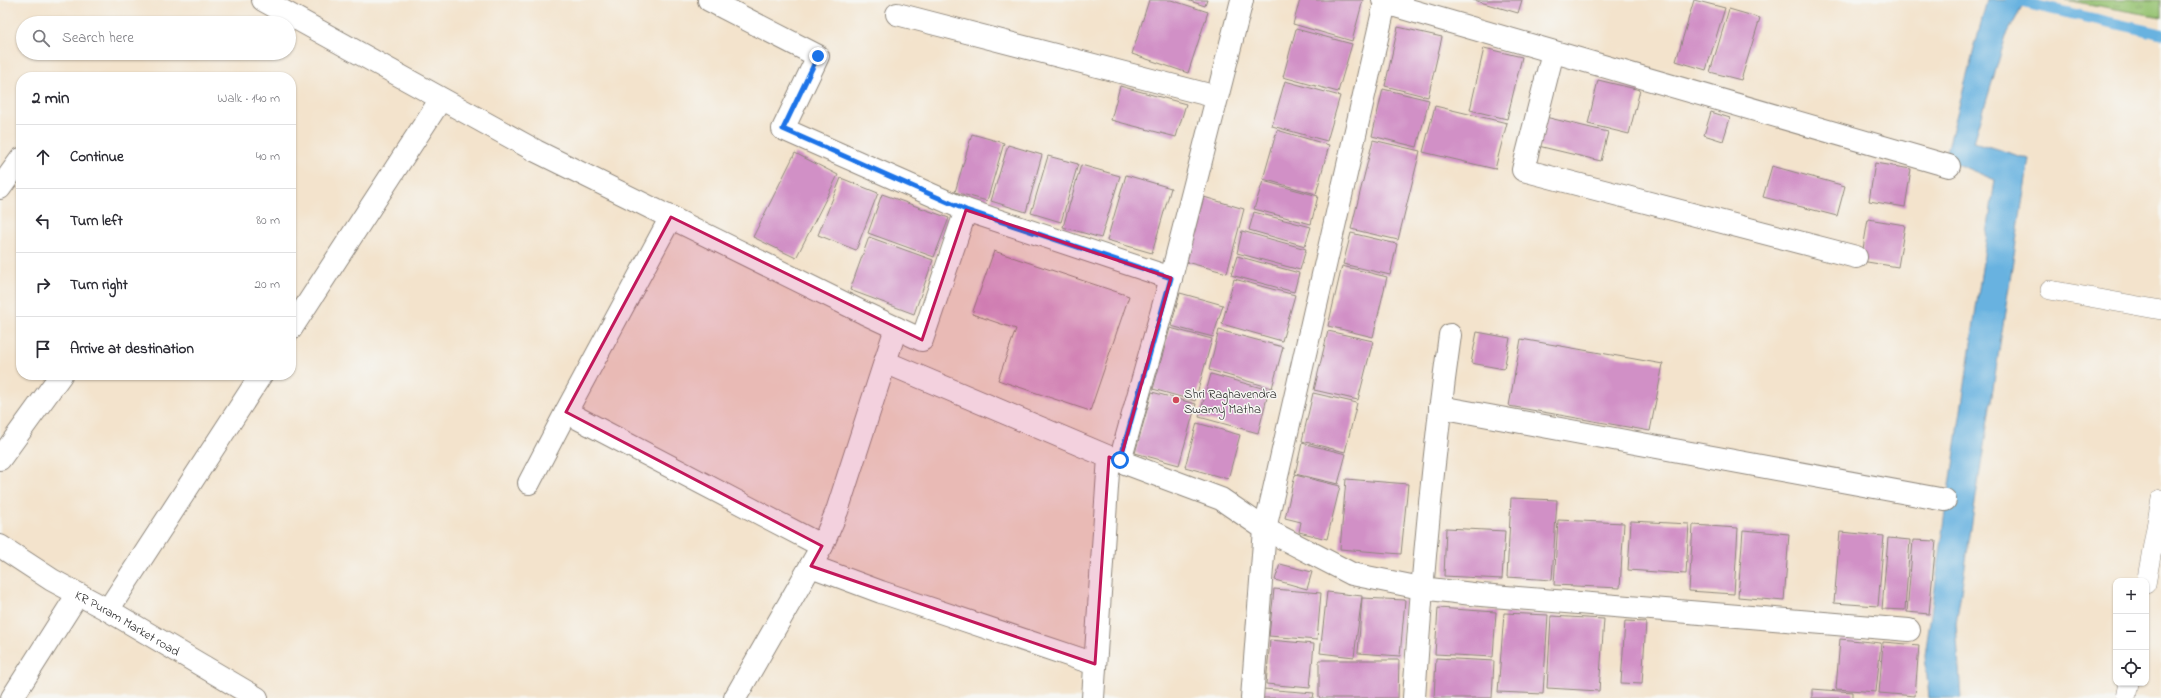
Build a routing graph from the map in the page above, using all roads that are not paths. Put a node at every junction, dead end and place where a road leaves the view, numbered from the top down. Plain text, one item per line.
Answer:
1 (263, 0) edge
2 (709, 0) edge
3 (1242, 0) edge
4 (1384, 1) edge
5 (897, 14) dead end
6 (292, 16) edge
7 (296, 18) edge
8 (1553, 52) junction
9 (1218, 97) junction
10 (441, 99) junction
11 (16, 166) edge
12 (1949, 166) dead end
13 (0, 188) edge
14 (966, 210) junction
15 (671, 217) junction
16 (1856, 257) dead end
17 (1171, 278) junction
18 (2050, 290) dead end
19 (2161, 310) edge
20 (296, 321) edge
21 (896, 328) junction
22 (1450, 334) dead end
23 (885, 362) junction
24 (57, 380) edge
25 (258, 380) edge
26 (1440, 407) junction
27 (566, 412) junction
28 (0, 459) edge
29 (1115, 459) junction
30 (529, 483) dead end
31 (2161, 499) edge
32 (1945, 500) dead end
33 (1265, 529) junction
34 (0, 546) edge
35 (822, 546) junction
36 (811, 566) junction
37 (2147, 578) edge
38 (1421, 588) junction
39 (78, 594) junction
40 (108, 610) junction
41 (1909, 630) dead end
42 (1095, 664) junction
43 (2128, 686) edge
44 (740, 696) edge
45 (12, 698) edge
46 (256, 698) edge
47 (1093, 698) edge
48 (1252, 698) edge
49 (1414, 698) edge
50 (2126, 698) edge

1 - 6 street
2 - 14 street
3 - 9 street
4 - 8 street
4 - 33 street
5 - 9 street
7 - 10 street
8 - 12 street
8 - 16 street
9 - 17 street
10 - 15 street
10 - 20 street
11 - 13 street
14 - 17 street
14 - 21 street
15 - 21 street
15 - 27 street
17 - 29 street
18 - 19 lane
21 - 23 street
22 - 26 street
23 - 29 street
23 - 35 street
24 - 28 street
25 - 40 street
26 - 32 street
26 - 38 street
27 - 30 street
27 - 35 street
29 - 33 street
29 - 42 street
31 - 37 lane
33 - 38 street
33 - 48 street
34 - 39 street, KR Puram Market road
35 - 36 street
36 - 42 street
36 - 44 street
38 - 41 street
38 - 49 street
39 - 40 street, KR Puram Market road
39 - 45 street
40 - 46 street, KR Puram Market road
42 - 47 street
43 - 50 lane

